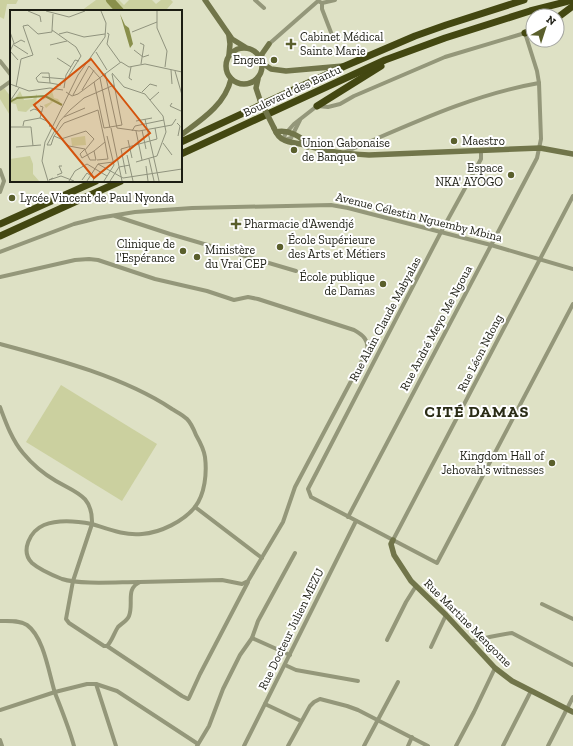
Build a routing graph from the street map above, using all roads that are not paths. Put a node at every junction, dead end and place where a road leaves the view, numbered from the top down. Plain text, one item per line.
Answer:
1 (205, 0) edge
2 (255, 0) edge
3 (335, 0) edge
4 (524, 0) edge
5 (573, 0) edge
6 (319, 1) edge
7 (264, 8) dead end
8 (525, 33) edge
9 (229, 35) junction
10 (332, 35) dead end
11 (269, 44) junction
12 (530, 48) edge
13 (250, 49) junction
14 (229, 55) junction
15 (385, 60) junction
16 (0, 61) edge
17 (261, 61) junction
18 (345, 66) junction
19 (10, 74) edge
20 (258, 77) junction
21 (230, 79) junction
22 (10, 82) edge
23 (539, 83) junction
24 (242, 84) junction
25 (0, 89) edge
26 (257, 93) junction
27 (334, 96) junction
28 (340, 104) junction
29 (317, 106) junction
30 (300, 120) junction
31 (275, 130) junction
32 (287, 131) junction
33 (182, 134) edge
34 (293, 134) junction
35 (283, 140) junction
36 (182, 142) edge
37 (308, 147) junction
38 (540, 148) junction
39 (481, 150) junction
40 (182, 154) edge
41 (341, 154) junction
42 (573, 154) edge
43 (0, 170) edge
44 (94, 182) edge
45 (119, 182) edge
46 (0, 192) edge
47 (573, 196) edge
48 (135, 212) junction
49 (112, 216) junction
50 (0, 224) edge
51 (136, 224) junction
52 (441, 232) junction
53 (0, 236) edge
54 (491, 245) junction
55 (0, 252) edge
56 (540, 260) junction
57 (573, 269) edge
58 (296, 271) dead end
59 (0, 277) edge
60 (573, 304) edge
61 (0, 344) edge
62 (0, 407) edge
63 (195, 507) junction
64 (348, 517) junction
65 (356, 521) junction
66 (92, 524) junction
67 (393, 540) junction
68 (294, 554) dead end
69 (262, 558) junction
70 (73, 581) junction
71 (248, 581) junction
72 (140, 582) junction
73 (416, 586) junction
74 (542, 604) dead end
75 (446, 616) junction
76 (573, 619) edge
77 (0, 621) edge
78 (252, 638) junction
79 (387, 640) dead end
80 (471, 642) junction
81 (107, 646) junction
82 (431, 647) dead end
83 (290, 655) junction
84 (285, 665) junction
85 (573, 665) edge
86 (495, 668) junction
87 (358, 681) dead end
88 (398, 682) dead end
89 (96, 684) junction
90 (531, 691) junction
91 (55, 692) junction
92 (573, 697) edge
93 (265, 704) junction
94 (567, 709) junction
95 (0, 710) edge
96 (573, 712) edge
97 (377, 720) junction
98 (301, 721) junction
99 (412, 737) junction
100 (0, 740) edge
101 (198, 745) edge
102 (2, 746) edge
103 (74, 746) edge
104 (116, 746) edge
105 (244, 746) edge
106 (288, 746) edge
107 (364, 746) edge
108 (408, 746) edge
109 (428, 746) edge
110 (456, 746) edge
111 (503, 746) edge
112 (548, 746) edge

1 - 9 main road
2 - 7 street
3 - 6 street
4 - 18 highway, Boulevard des Bantu
5 - 15 highway, Boulevard des Bantu
6 - 10 street
6 - 11 street
8 - 28 street
9 - 13 main road
9 - 14 main road
11 - 13 main road
11 - 17 main road
12 - 23 street
13 - 14 main road
13 - 17 main road
14 - 21 main road
15 - 27 highway
15 - 40 highway, Boulevard des Bantu
16 - 19 street
17 - 18 main road
17 - 20 main road
18 - 36 highway, Boulevard des Bantu
20 - 24 main road
20 - 26 main road
21 - 24 main road
21 - 33 main road
22 - 25 street
23 - 38 street
23 - 41 street
24 - 26 main road
26 - 31 main road, bridge
27 - 28 street
27 - 29 highway
28 - 29 street
29 - 30 street
30 - 32 street
30 - 34 street
31 - 32 main road
31 - 35 main road
32 - 34 main road
32 - 35 street
34 - 35 street
34 - 37 main road
35 - 37 main road
37 - 41 main road
38 - 39 main road
38 - 42 main road
38 - 54 street, Rue André Meyo Me Ngoua
39 - 41 main road
39 - 52 street, Rue Alain Claude Mabyalas
43 - 46 street
44 - 50 highway
45 - 53 highway
47 - 56 street, Rue Léon Ndong
48 - 49 street, Avenue Célestin Nguemby Mbina
48 - 51 street
48 - 52 street, Avenue Célestin Nguemby Mbina
49 - 51 street
49 - 55 street, Avenue Célestin Nguemby Mbina
51 - 58 street
52 - 54 street, Avenue Célestin Nguemby Mbina
52 - 64 street, Rue Alain Claude Mabyalas
54 - 56 street, Avenue Célestin Nguemby Mbina
54 - 64 street, Rue André Meyo Me Ngoua
56 - 57 street, Avenue Célestin Nguemby Mbina
56 - 67 street, Rue Léon Ndong
59 - 69 street
60 - 67 street
61 - 63 street
62 - 66 street
63 - 66 street
63 - 69 street
64 - 65 street
65 - 67 street
65 - 83 street, Rue Docteur Julien MEZU
66 - 70 street
66 - 70 street
67 - 73 main road, Rue Martine Mengome
68 - 78 street
69 - 71 street
70 - 72 street
70 - 81 street
71 - 72 street
71 - 81 street
72 - 81 street
73 - 75 main road, Rue Martine Mengome
73 - 79 street
74 - 76 street
75 - 80 main road, Rue Martine Mengome
75 - 82 street
77 - 91 street
78 - 83 street
78 - 101 street
80 - 85 street
80 - 86 main road, Rue Martine Mengome
83 - 84 street, Rue Docteur Julien MEZU
84 - 87 street
84 - 93 street, Rue Docteur Julien MEZU
86 - 90 main road, Rue Martine Mengome
86 - 110 street
88 - 97 street
89 - 91 street
89 - 101 street
89 - 104 street
90 - 94 main road, Rue Martine Mengome
90 - 111 street
91 - 95 street
91 - 103 street
92 - 94 street
93 - 98 street
93 - 105 street, Rue Docteur Julien MEZU
94 - 96 main road, Rue Martine Mengome
94 - 112 street
97 - 98 street
97 - 99 street
97 - 107 street
98 - 106 street
99 - 108 street
99 - 109 street
100 - 102 street

